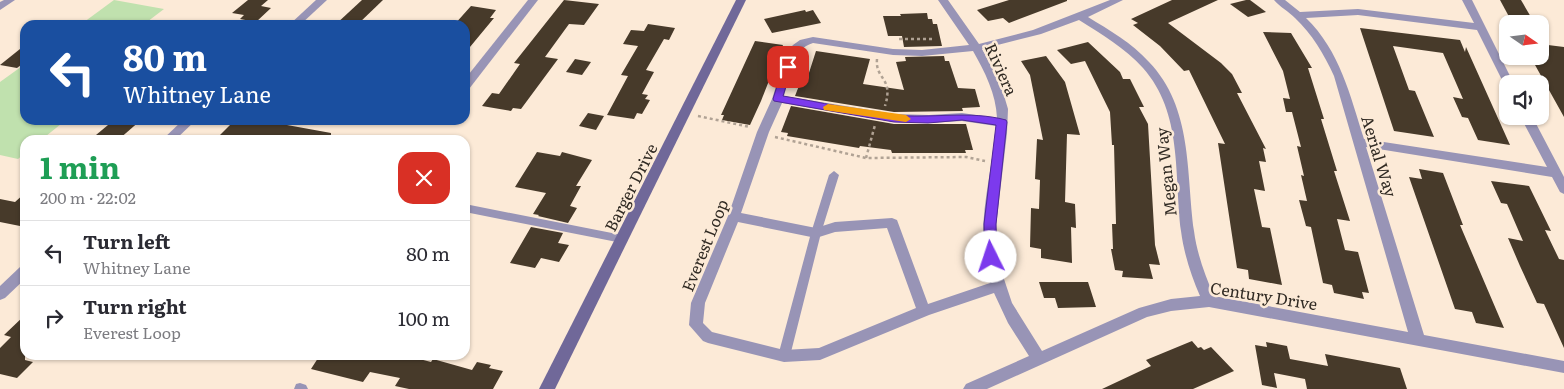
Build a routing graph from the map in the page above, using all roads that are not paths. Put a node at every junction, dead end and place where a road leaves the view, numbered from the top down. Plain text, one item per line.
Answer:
1 (10, 0) edge
2 (322, 0) edge
3 (533, 0) edge
4 (741, 0) edge
5 (943, 0) edge
6 (1118, 0) edge
7 (1279, 0) edge
8 (1467, 0) edge
9 (0, 6) edge
10 (1299, 15) junction
11 (1081, 17) junction
12 (300, 20) edge
13 (1480, 27) junction
14 (975, 47) junction
15 (1504, 75) edge
16 (470, 80) edge
17 (778, 99) junction
18 (1002, 122) junction
19 (184, 125) edge
20 (1531, 125) edge
21 (174, 135) edge
22 (1360, 142) junction
23 (1556, 173) junction
24 (834, 175) dead end
25 (1564, 189) edge
26 (470, 209) edge
27 (734, 216) junction
28 (816, 233) junction
29 (622, 239) junction
30 (20, 276) edge
31 (998, 286) junction
32 (0, 294) edge
33 (1210, 301) junction
34 (924, 311) junction
35 (1418, 340) junction
36 (784, 356) junction
37 (1039, 358) junction
38 (1564, 367) edge
39 (548, 389) edge
40 (971, 389) edge

1 - 9 street
2 - 12 street
3 - 16 street
4 - 29 main road, Barger Drive
5 - 14 street, Riviera
6 - 11 street, Everest Loop
7 - 10 street, Aerial Way
8 - 13 street
10 - 13 street
10 - 22 street, Aerial Way
11 - 14 street, Everest Loop
11 - 33 street, Megan Way
13 - 15 street
14 - 17 street, Everest Loop
14 - 18 street, Riviera
17 - 18 street
17 - 27 street, Everest Loop
18 - 31 street, Riviera
19 - 21 street
20 - 23 street
22 - 23 street
22 - 35 street, Aerial Way
23 - 25 street
24 - 28 lane
26 - 29 lane
27 - 28 street
27 - 36 street, Everest Loop
28 - 34 street
28 - 36 lane
29 - 39 main road, Barger Drive
30 - 32 street
31 - 34 street, Everest Loop
31 - 37 street, Riviera
33 - 35 street, Century Drive
33 - 37 street, Century Drive
34 - 36 street, Everest Loop
35 - 38 street, Century Drive
37 - 40 street, Century Drive

